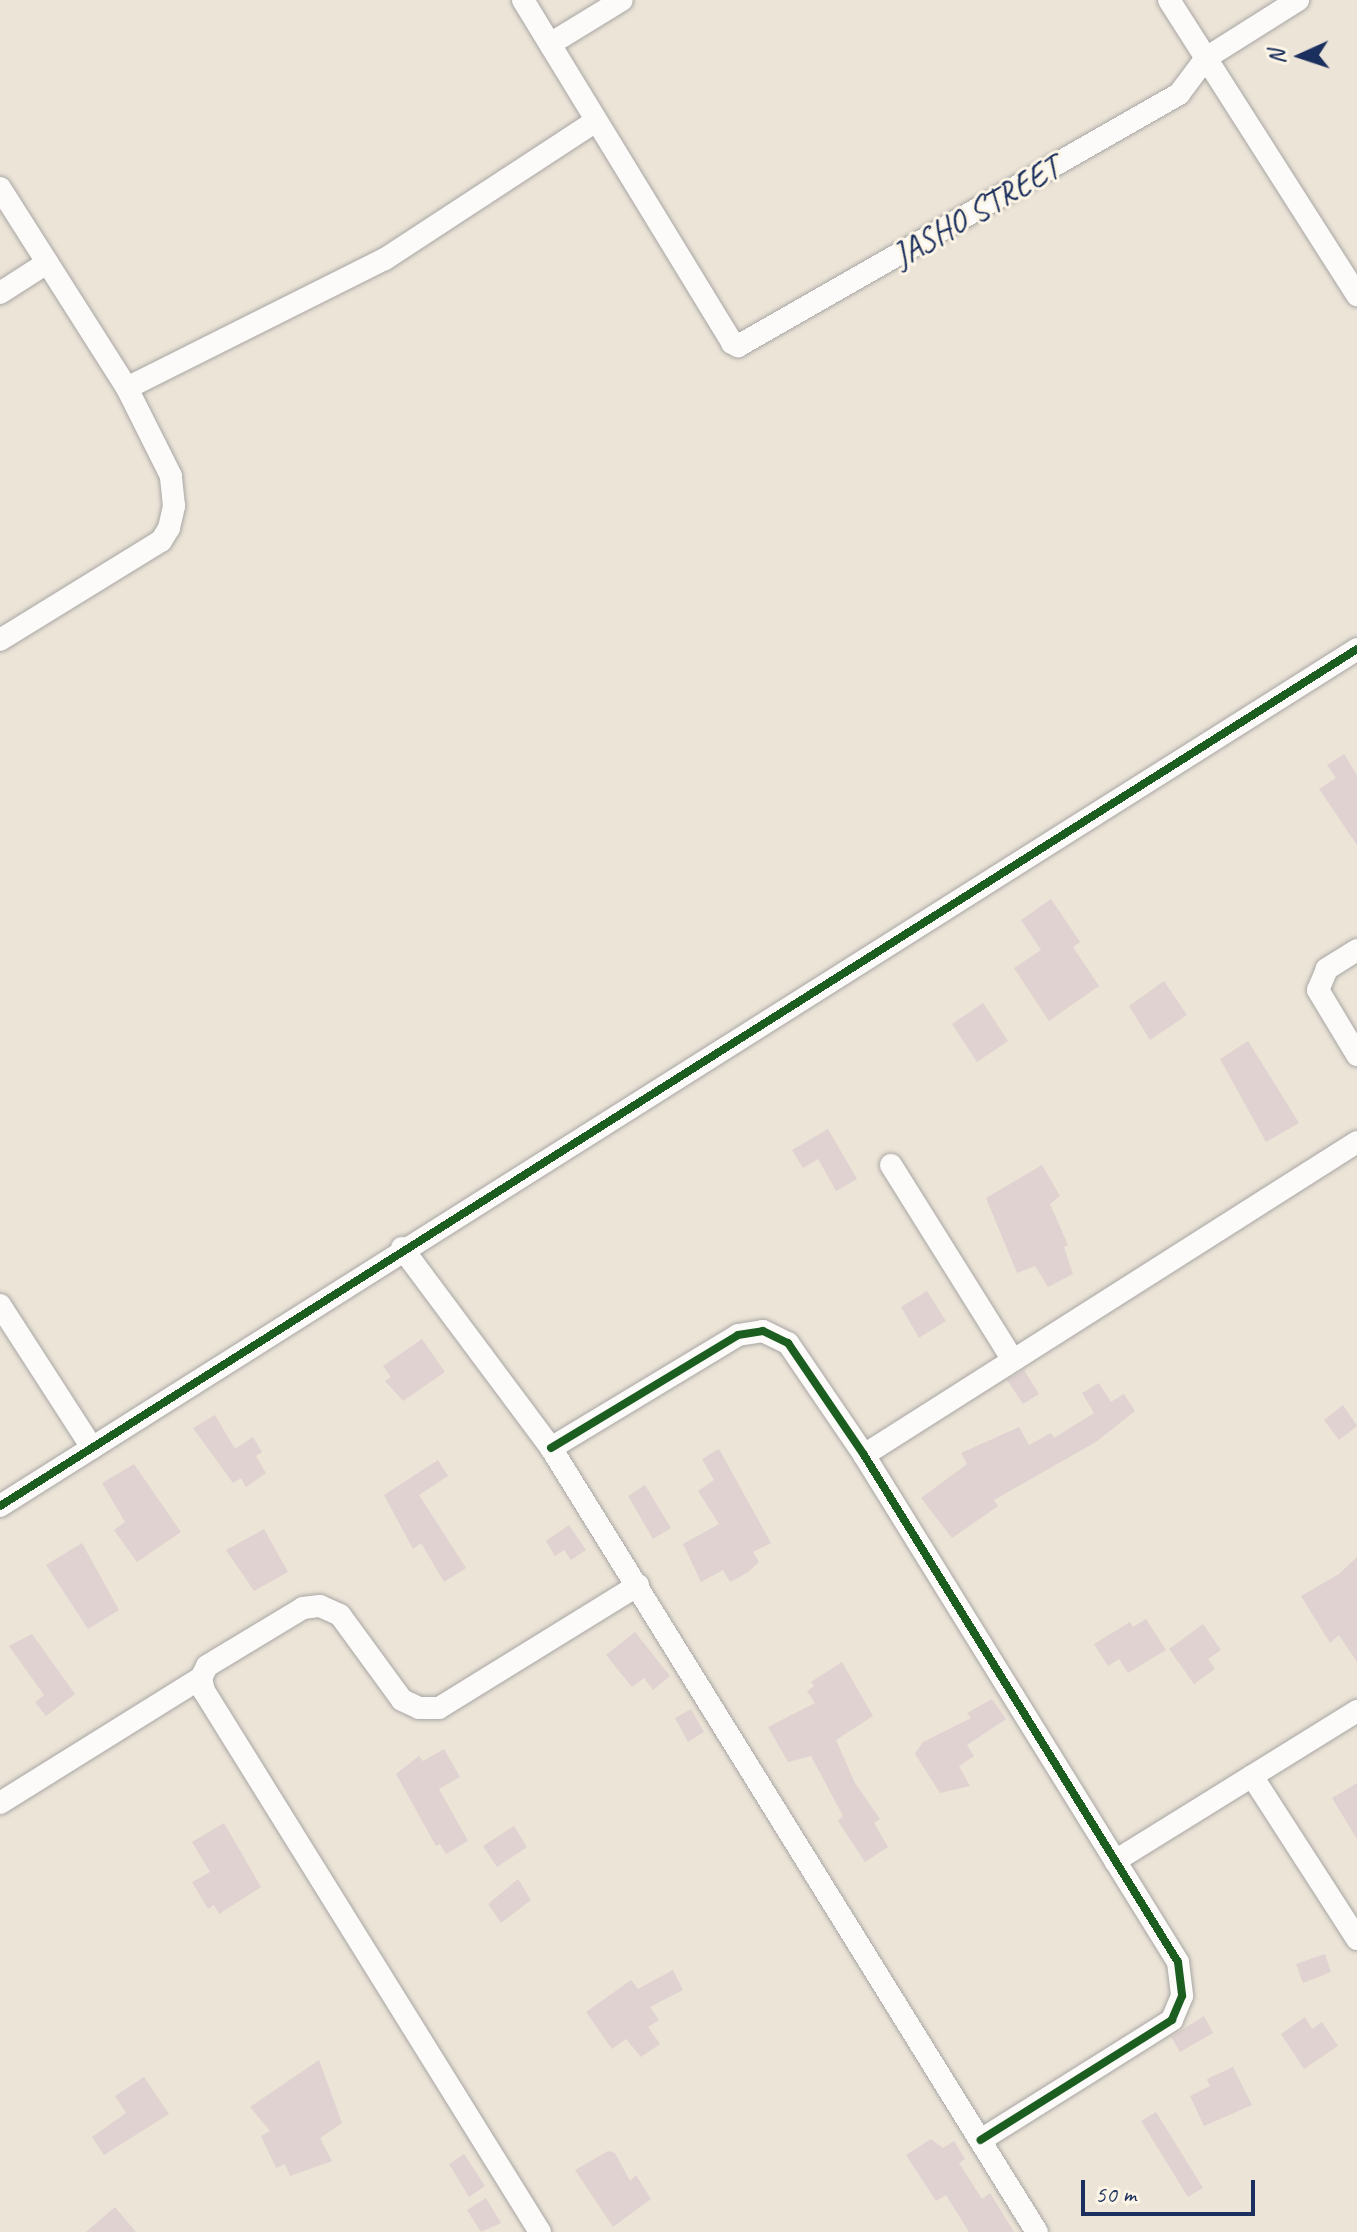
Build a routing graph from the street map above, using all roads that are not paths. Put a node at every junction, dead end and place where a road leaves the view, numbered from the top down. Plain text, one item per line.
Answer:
1 (523, 0) edge
2 (622, 0) edge
3 (1169, 0) edge
4 (1298, 0) edge
5 (550, 44) junction
6 (1206, 58) junction
7 (596, 121) junction
8 (0, 188) edge
9 (47, 263) junction
10 (0, 293) edge
11 (1357, 295) edge
12 (127, 388) junction
13 (0, 640) edge
14 (1357, 649) edge
15 (1357, 950) edge
16 (1357, 1055) edge
17 (1357, 1142) edge
18 (891, 1165) dead end
19 (402, 1248) junction
20 (0, 1305) edge
21 (1013, 1360) junction
22 (92, 1448) junction
23 (551, 1448) junction
24 (864, 1455) junction
25 (0, 1506) edge
26 (638, 1585) junction
27 (201, 1678) junction
28 (1357, 1711) edge
29 (1252, 1776) junction
30 (0, 1803) edge
31 (1115, 1861) junction
32 (1357, 1939) edge
33 (981, 2140) junction
34 (540, 2232) edge
35 (1037, 2232) edge

1 - 5 street
2 - 5 street
3 - 6 street
4 - 6 street
5 - 7 street
6 - 7 street, JASHO STREET
6 - 11 street
7 - 12 street
8 - 9 street
9 - 10 street
9 - 12 street
12 - 13 street
14 - 19 street
15 - 16 street
17 - 21 street
18 - 21 street
19 - 22 street
19 - 23 street
20 - 22 street
21 - 24 street
22 - 25 street
23 - 24 street
23 - 26 street
24 - 31 street
26 - 27 street
26 - 33 street
27 - 30 street
27 - 34 street
28 - 29 street
29 - 31 street
29 - 32 street
31 - 33 street
33 - 35 street

